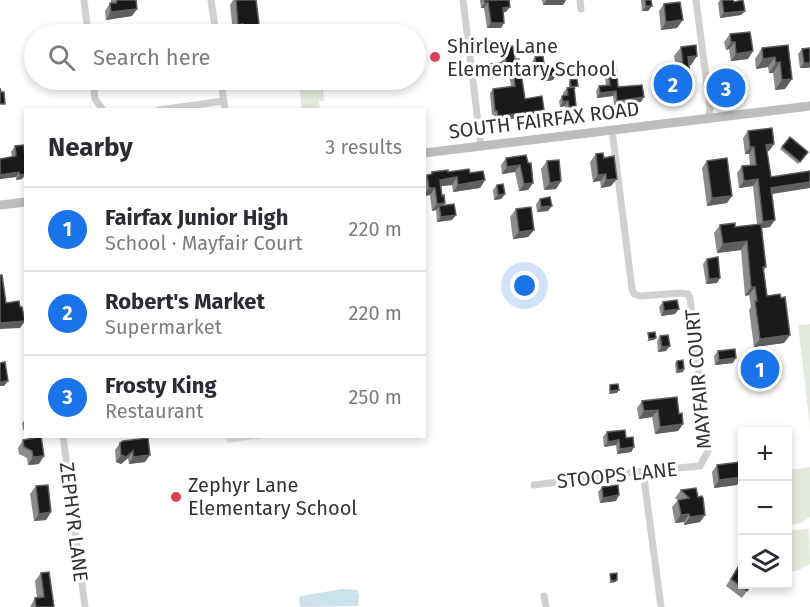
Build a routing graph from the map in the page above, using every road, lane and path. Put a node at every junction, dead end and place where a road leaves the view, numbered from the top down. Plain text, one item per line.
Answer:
1 (84, 0) edge
2 (211, 0) edge
3 (463, 0) edge
4 (580, 0) edge
5 (696, 0) edge
6 (581, 9) dead end
7 (87, 24) edge
8 (215, 24) edge
9 (94, 90) edge
10 (222, 90) edge
11 (224, 101) junction
12 (810, 106) edge
13 (102, 108) edge
14 (173, 108) edge
15 (225, 108) edge
16 (709, 117) junction
17 (612, 130) junction
18 (481, 146) junction
19 (426, 153) edge
20 (24, 202) edge
21 (0, 205) edge
22 (63, 438) edge
23 (700, 466) joint
24 (644, 471) junction
25 (534, 485) dead end
26 (544, 596) dead end
27 (85, 607) edge
28 (546, 607) edge
29 (661, 607) edge

1 - 7 street
2 - 8 street
3 - 18 street
4 - 6 street
5 - 16 street
9 - 13 street
10 - 11 street
11 - 14 street
11 - 15 street
12 - 16 street, SOUTH FAIRFAX ROAD
16 - 17 street, SOUTH FAIRFAX ROAD
17 - 18 street, SOUTH FAIRFAX ROAD
17 - 23 street, MAYFAIR COURT
18 - 19 street, SOUTH FAIRFAX ROAD
20 - 21 street
22 - 27 street, ZEPHYR LANE
23 - 24 street, STOOPS LANE
24 - 25 street, STOOPS LANE
24 - 29 street
26 - 28 street

